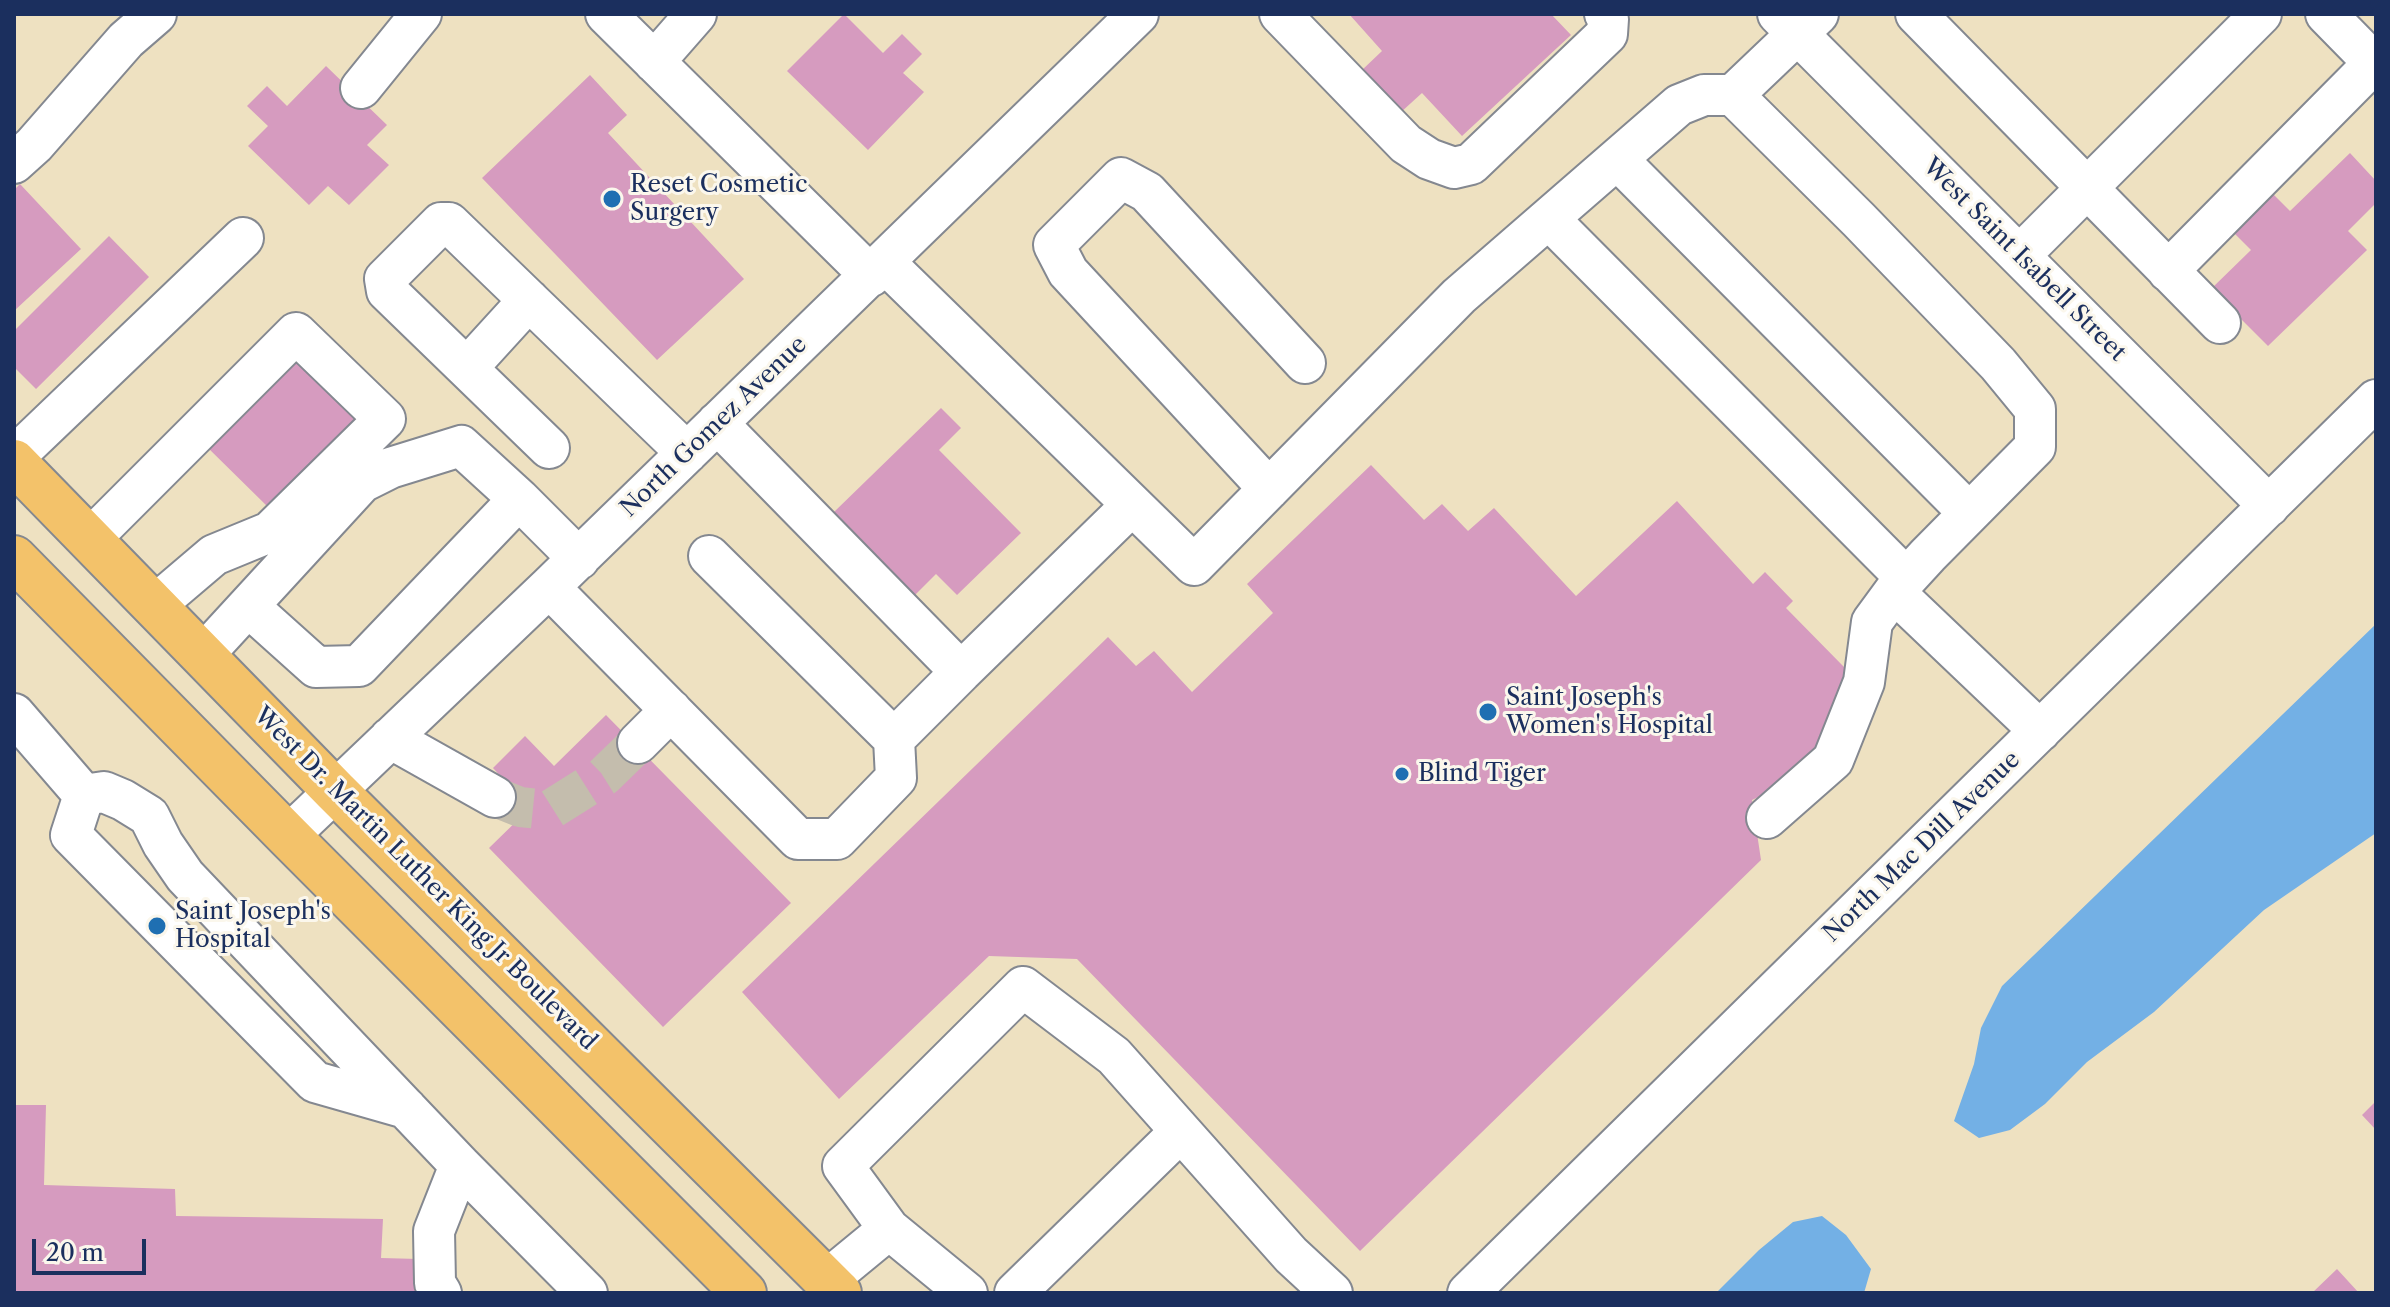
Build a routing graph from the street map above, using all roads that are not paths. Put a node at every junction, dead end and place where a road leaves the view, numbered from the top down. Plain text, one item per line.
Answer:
1 (156, 14) edge
2 (421, 14) edge
3 (606, 14) edge
4 (696, 14) edge
5 (1138, 14) edge
6 (1280, 14) edge
7 (1605, 14) edge
8 (1916, 14) edge
9 (2261, 14) edge
10 (2326, 14) edge
11 (1799, 21) edge
12 (654, 62) junction
13 (2375, 64) edge
14 (361, 88) dead end
15 (1733, 95) junction
16 (1617, 159) junction
17 (14, 163) edge
18 (2087, 189) junction
19 (1549, 219) junction
20 (243, 238) dead end
21 (2020, 255) junction
22 (877, 269) junction
23 (2168, 271) junction
24 (529, 300) junction
25 (2220, 323) dead end
26 (1305, 363) dead end
27 (467, 368) junction
28 (2376, 400) edge
29 (717, 423) junction
30 (549, 448) dead end
31 (687, 453) junction
32 (14, 460) edge
33 (1269, 489) junction
34 (519, 499) junction
35 (1132, 505) junction
36 (2269, 506) junction
37 (1969, 513) junction
38 (90, 539) junction
39 (709, 556) dead end
40 (14, 558) edge
41 (579, 559) junction
42 (1900, 585) junction
43 (549, 587) junction
44 (154, 606) junction
45 (248, 606) junction
46 (203, 655) junction
47 (961, 672) junction
48 (671, 710) junction
49 (14, 714) edge
50 (2040, 731) junction
51 (390, 738) junction
52 (894, 739) junction
53 (638, 743) tunnel mouth
54 (335, 791) junction
55 (84, 795) junction
56 (495, 797) tunnel mouth
57 (1767, 818) dead end
58 (288, 836) junction
59 (406, 1109) junction
60 (1180, 1132) junction
61 (460, 1165) junction
62 (889, 1229) junction
63 (833, 1287) edge
64 (441, 1293) edge
65 (587, 1293) edge
66 (744, 1293) edge
67 (967, 1293) edge
68 (1015, 1293) edge
69 (1332, 1293) edge
70 (1468, 1293) edge

1 - 17 street
2 - 14 street
3 - 12 street
4 - 12 street
5 - 22 street, North Gomez Avenue
6 - 7 street
8 - 18 street
9 - 18 street
10 - 13 street
11 - 15 street
11 - 21 street, West Saint Isabell Street
12 - 22 street
13 - 23 street
15 - 16 street
15 - 37 street
16 - 19 street
16 - 37 street
18 - 21 street
18 - 23 street
19 - 33 street
19 - 42 street
20 - 32 street
21 - 36 street, West Saint Isabell Street
22 - 29 street, North Gomez Avenue
22 - 35 street
23 - 25 street
24 - 27 street
24 - 27 street
24 - 31 street
26 - 33 street
27 - 30 street
28 - 36 street, North Mac Dill Avenue
29 - 31 street, North Gomez Avenue
29 - 47 street
31 - 41 street, North Gomez Avenue
32 - 38 main road, West Dr. Martin Luther King Jr Boulevard
33 - 35 street
34 - 41 street
34 - 45 street
34 - 45 street
35 - 47 street
36 - 50 street, North Mac Dill Avenue
37 - 42 street
38 - 44 main road, West Dr. Martin Luther King Jr Boulevard
38 - 44 street
39 - 52 street
40 - 58 main road
41 - 43 street, North Gomez Avenue
42 - 50 street
42 - 57 street
43 - 48 street
43 - 51 street, North Gomez Avenue
44 - 46 main road, West Dr. Martin Luther King Jr Boulevard
45 - 46 street
46 - 54 main road, West Dr. Martin Luther King Jr Boulevard
47 - 52 street
48 - 52 street
48 - 53 street
49 - 55 street
50 - 70 street, North Mac Dill Avenue
51 - 54 street, North Gomez Avenue
51 - 56 street
54 - 58 street, North Gomez Avenue
54 - 63 main road, West Dr. Martin Luther King Jr Boulevard
55 - 59 street
55 - 59 street
58 - 66 main road
59 - 61 street
60 - 62 street
60 - 68 street
60 - 69 street
61 - 64 street
61 - 65 street
62 - 63 street
62 - 67 street

